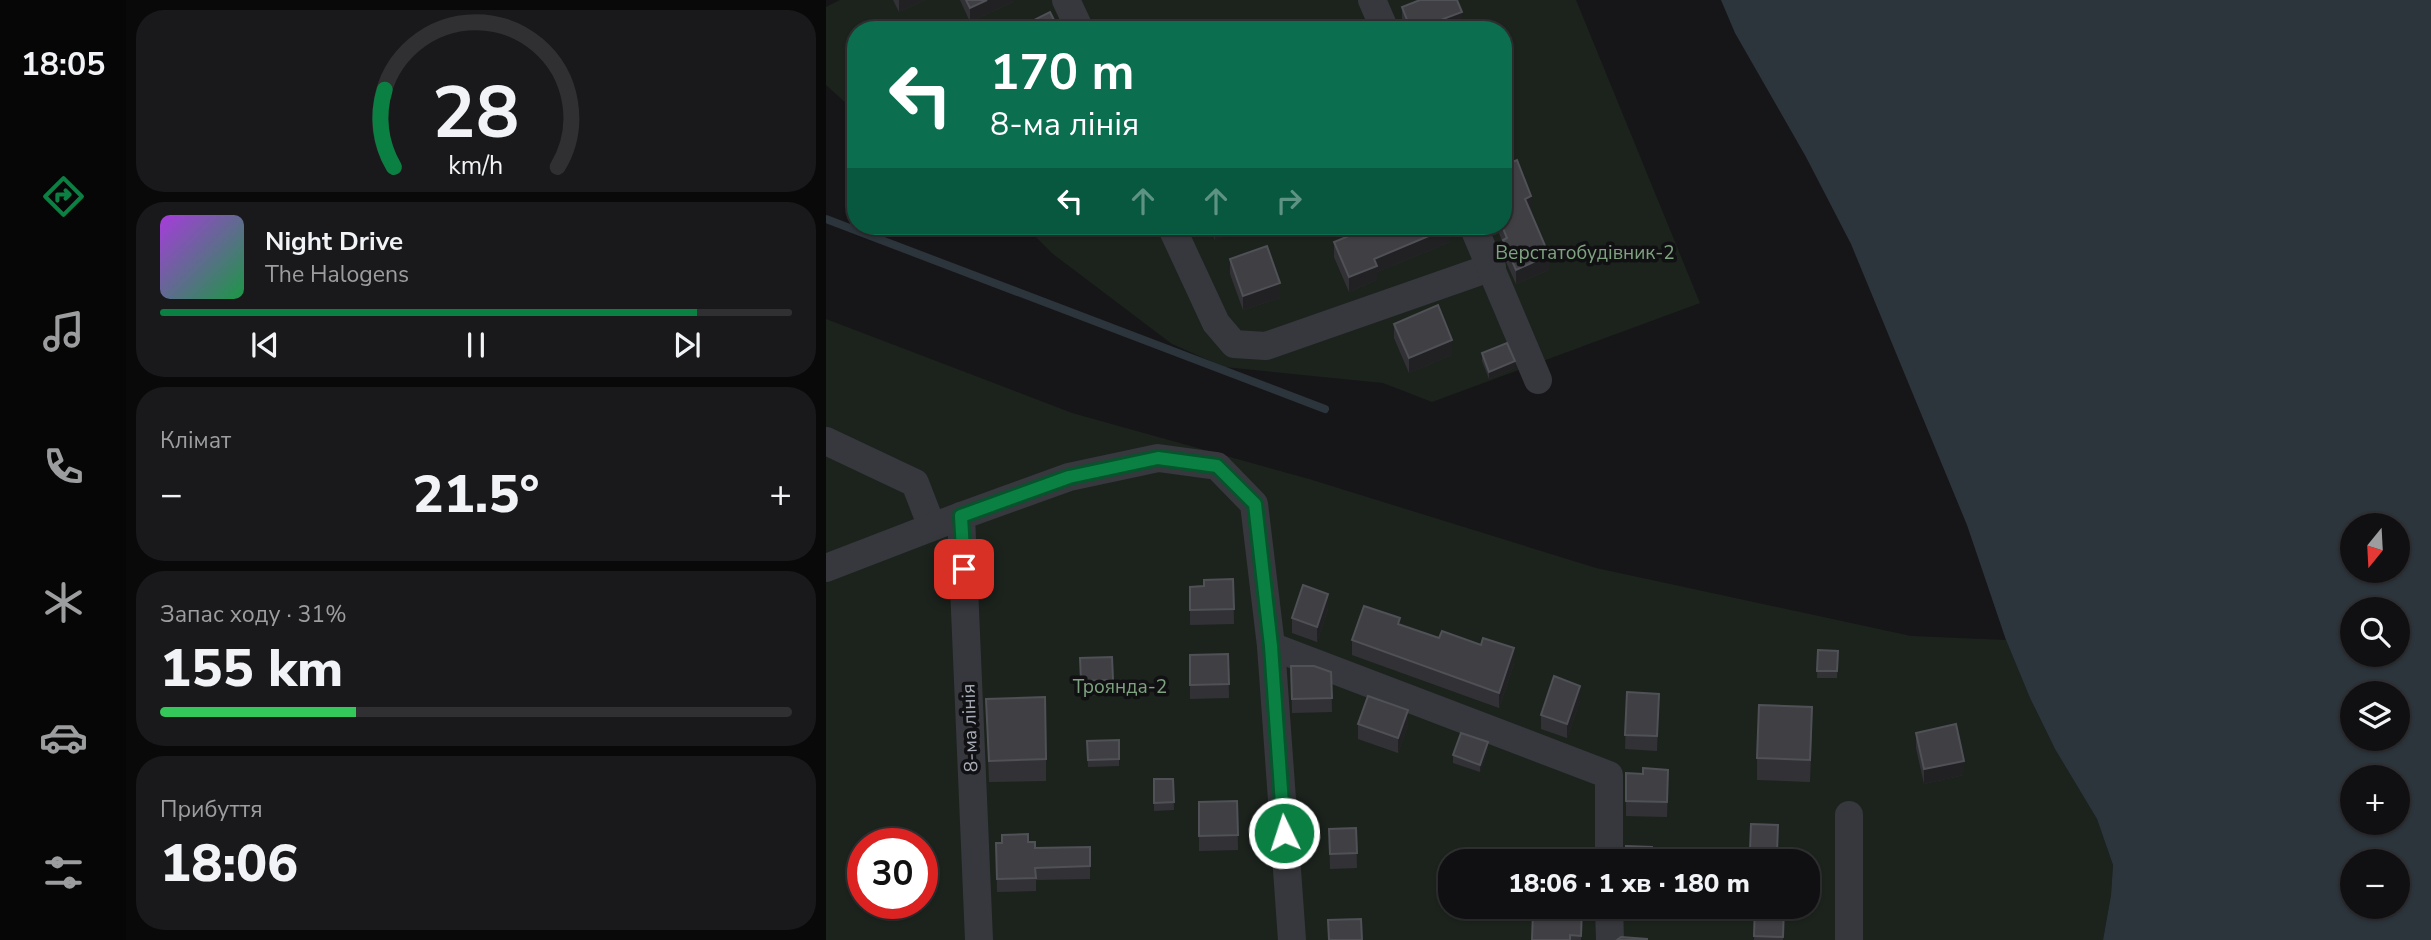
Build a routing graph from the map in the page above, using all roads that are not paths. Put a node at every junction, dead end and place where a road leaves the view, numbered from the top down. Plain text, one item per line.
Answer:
1 (1066, 0) edge
2 (1372, 0) edge
3 (1076, 21) edge
4 (1381, 21) edge
5 (1175, 235) edge
6 (1477, 235) edge
7 (1492, 267) junction
8 (1538, 380) dead end
9 (826, 441) edge
10 (961, 516) junction
11 (932, 527) junction
12 (826, 568) edge
13 (1271, 646) junction
14 (1849, 815) dead end
15 (1609, 849) edge
16 (1609, 919) edge
17 (979, 940) edge
18 (1292, 940) edge
19 (1610, 940) edge
20 (1849, 940) edge

1 - 3 street
2 - 4 street
5 - 7 street
6 - 7 street
7 - 8 street
9 - 11 street
10 - 11 street
10 - 13 street
10 - 17 street, 8-ма лінія
11 - 12 street
13 - 15 street
13 - 18 street
14 - 20 street
16 - 19 street

